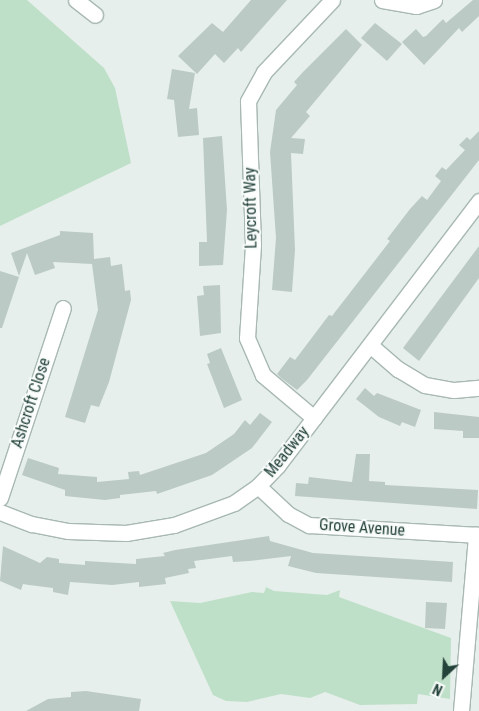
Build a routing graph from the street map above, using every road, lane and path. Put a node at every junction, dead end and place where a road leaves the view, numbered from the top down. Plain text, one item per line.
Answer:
1 (76, 0) edge
2 (332, 0) edge
3 (382, 0) edge
4 (434, 0) edge
5 (95, 16) dead end
6 (479, 201) edge
7 (63, 308) dead end
8 (370, 345) junction
9 (479, 388) edge
10 (314, 418) junction
11 (258, 486) junction
12 (0, 498) edge
13 (0, 512) edge
14 (478, 535) edge
15 (461, 711) edge

1 - 5 street
2 - 10 street, Leycroft Way
3 - 4 street
6 - 8 street, Meadway
7 - 12 street, Ashcroft Close
8 - 9 street
8 - 10 street, Meadway
10 - 11 street, Meadway
11 - 13 street, Meadway
11 - 14 street, Grove Avenue
14 - 15 street

